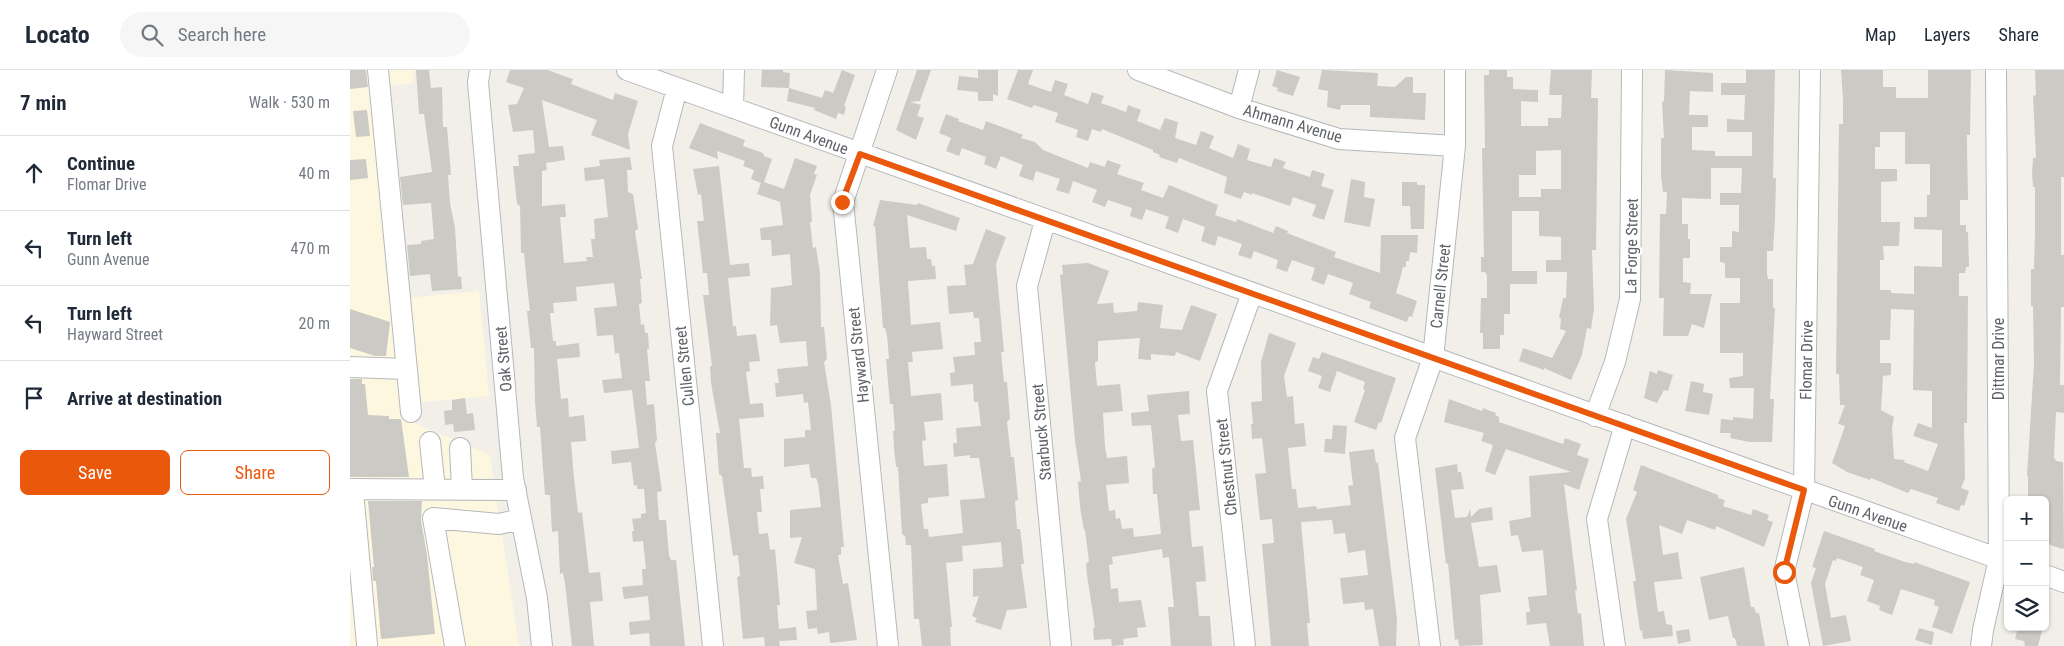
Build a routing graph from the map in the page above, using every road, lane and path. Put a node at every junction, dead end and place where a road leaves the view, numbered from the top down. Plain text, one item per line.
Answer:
1 (378, 70) edge
2 (480, 70) edge
3 (627, 70) edge
4 (734, 70) edge
5 (887, 70) edge
6 (1138, 70) edge
7 (1248, 70) edge
8 (1456, 70) edge
9 (1632, 70) edge
10 (1810, 70) edge
11 (1996, 70) edge
12 (677, 88) junction
13 (733, 108) junction
14 (1239, 108) junction
15 (1455, 146) junction
16 (860, 154) junction
17 (1045, 220) junction
18 (1252, 293) junction
19 (1433, 358) junction
20 (350, 367) edge
21 (407, 369) junction
22 (411, 412) dead end
23 (1595, 416) junction
24 (1625, 426) junction
25 (430, 442) dead end
26 (460, 448) dead end
27 (350, 489) edge
28 (435, 489) junction
29 (462, 489) junction
30 (516, 490) junction
31 (1804, 490) junction
32 (350, 502) edge
33 (522, 519) junction
34 (2003, 560) edge
35 (2049, 576) edge
36 (2064, 582) edge
37 (363, 643) edge
38 (455, 646) edge
39 (542, 646) edge
40 (713, 646) edge
41 (888, 646) edge
42 (1061, 646) edge
43 (1245, 646) edge
44 (1430, 646) edge
45 (1616, 646) edge
46 (1798, 646) edge
47 (1981, 646) edge

1 - 21 street
2 - 30 street, Oak Street
3 - 12 street, Gunn Avenue
4 - 13 street
5 - 16 street, Hayward Street
6 - 14 street, Ahmann Avenue
7 - 14 street
8 - 15 street, Carnell Street
9 - 23 street, La Forge Street
10 - 31 street, Flomar Drive
11 - 34 street, Dittmar Drive
12 - 13 street, Gunn Avenue
12 - 40 street, Cullen Street
13 - 16 street, Gunn Avenue
14 - 15 street, Ahmann Avenue
15 - 19 street, Carnell Street
16 - 17 street, Gunn Avenue
16 - 41 street, Hayward Street
17 - 18 street, Gunn Avenue
17 - 42 street, Starbuck Street
18 - 19 street, Gunn Avenue
18 - 43 street, Chestnut Street
19 - 23 street, Gunn Avenue
19 - 44 street, Carnell Street
20 - 21 street
21 - 22 street
23 - 24 street, Gunn Avenue
24 - 31 street, Gunn Avenue
24 - 45 street
25 - 28 street
26 - 29 street
27 - 28 street
28 - 29 street
29 - 30 street
30 - 33 street, Oak Street
31 - 34 street, Gunn Avenue
31 - 46 street, Flomar Drive
32 - 37 street
33 - 38 street
33 - 39 street, Oak Street
34 - 47 street, Dittmar Drive
35 - 36 street

